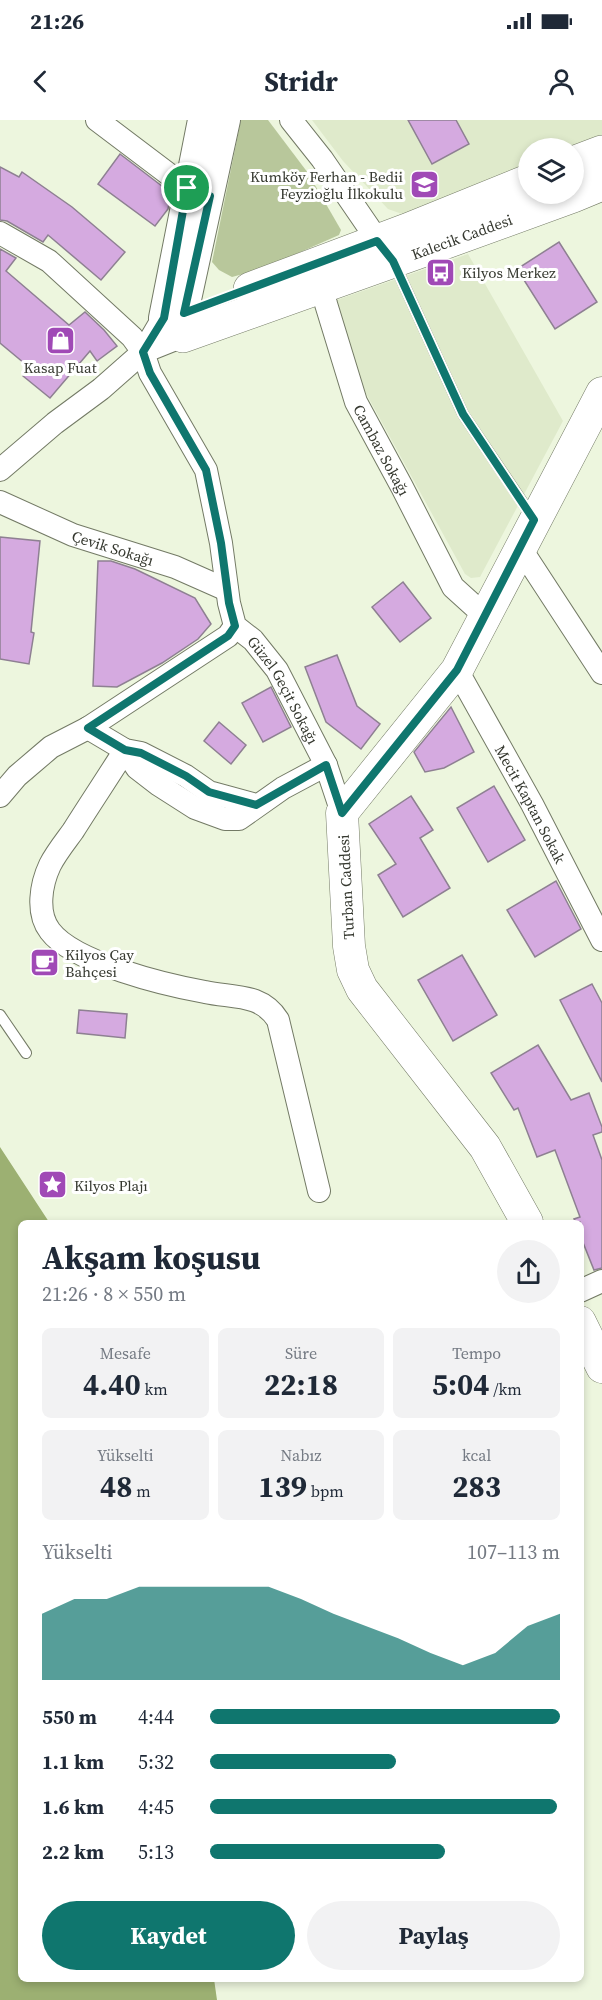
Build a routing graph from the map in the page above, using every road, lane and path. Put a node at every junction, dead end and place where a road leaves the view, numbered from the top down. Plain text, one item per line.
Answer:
1 (97, 120) edge
2 (201, 120) edge
3 (226, 120) edge
4 (291, 120) edge
5 (602, 152) edge
6 (584, 159) edge
7 (602, 184) edge
8 (518, 186) edge
9 (198, 192) junction
10 (0, 233) edge
11 (385, 251) junction
12 (319, 276) junction
13 (177, 322) junction
14 (143, 352) junction
15 (599, 412) edge
16 (0, 470) edge
17 (0, 502) edge
18 (534, 520) junction
19 (521, 549) junction
20 (227, 590) junction
21 (485, 616) junction
22 (235, 626) junction
23 (457, 670) junction
24 (602, 673) edge
25 (88, 728) junction
26 (125, 750) junction
27 (326, 765) junction
28 (0, 796) edge
29 (342, 813) junction
30 (602, 940) edge
31 (0, 1015) edge
32 (26, 1053) dead end
33 (319, 1191) dead end
34 (526, 1220) edge
35 (602, 1281) edge
36 (584, 1289) edge
37 (584, 1330) edge
38 (602, 1367) edge

1 - 9 street
2 - 9 street
3 - 9 street
4 - 11 street
5 - 6 main road
7 - 11 main road, Kalecik Caddesi
8 - 11 main road, Kalecik Caddesi
9 - 13 street
10 - 14 street
11 - 12 main road, Kalecik Caddesi
11 - 18 lane
12 - 13 main road, Kalecik Caddesi
12 - 21 street, Cambaz Sokağı
13 - 14 street, Kalecik Caddesi
14 - 16 street, Kalecik Caddesi
14 - 20 street, Güzel Geçit Sokağı
15 - 18 main road, Turban Caddesi
17 - 20 street, Çevik Sokağı
18 - 19 main road, Turban Caddesi
19 - 21 main road, Turban Caddesi
19 - 24 street
20 - 22 street, Güzel Geçit Sokağı
21 - 23 main road, Turban Caddesi
22 - 25 street
22 - 27 street, Güzel Geçit Sokağı
23 - 29 main road, Turban Caddesi
23 - 30 street, Mecit Kaptan Sokak
25 - 26 street
25 - 28 street
26 - 27 street
26 - 33 street
27 - 29 street, Güzel Geçit Sokağı
29 - 34 main road, Turban Caddesi
31 - 32 lane
35 - 36 street
37 - 38 main road

